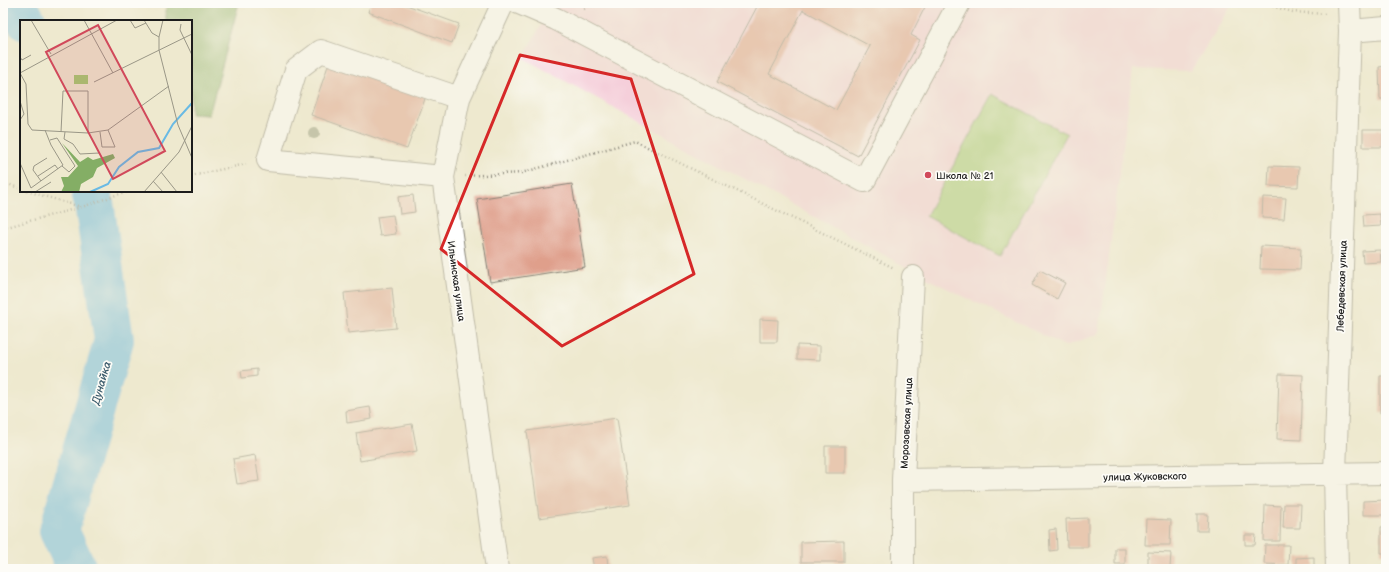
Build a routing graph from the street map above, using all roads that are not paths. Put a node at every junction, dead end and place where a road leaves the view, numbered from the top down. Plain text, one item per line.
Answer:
1 (503, 3) edge
2 (519, 3) edge
3 (959, 3) edge
4 (1349, 17) edge
5 (1386, 28) edge
6 (459, 98) junction
7 (443, 177) junction
8 (913, 277) road end
9 (1335, 473) junction
10 (1386, 473) edge
11 (903, 480) junction
12 (497, 569) edge
13 (903, 569) edge
14 (1338, 569) edge

1 - 6 street, Ильинская улица
2 - 3 street
4 - 5 street
4 - 9 street, Лебедевская улица
6 - 7 street, Ильинская улица
6 - 7 street
7 - 12 street, Ильинская улица
8 - 11 street, Морозовская улица
9 - 10 street, улица Жуковского
9 - 11 street, улица Жуковского
9 - 14 street, Лебедевская улица
11 - 13 street, Морозовская улица

